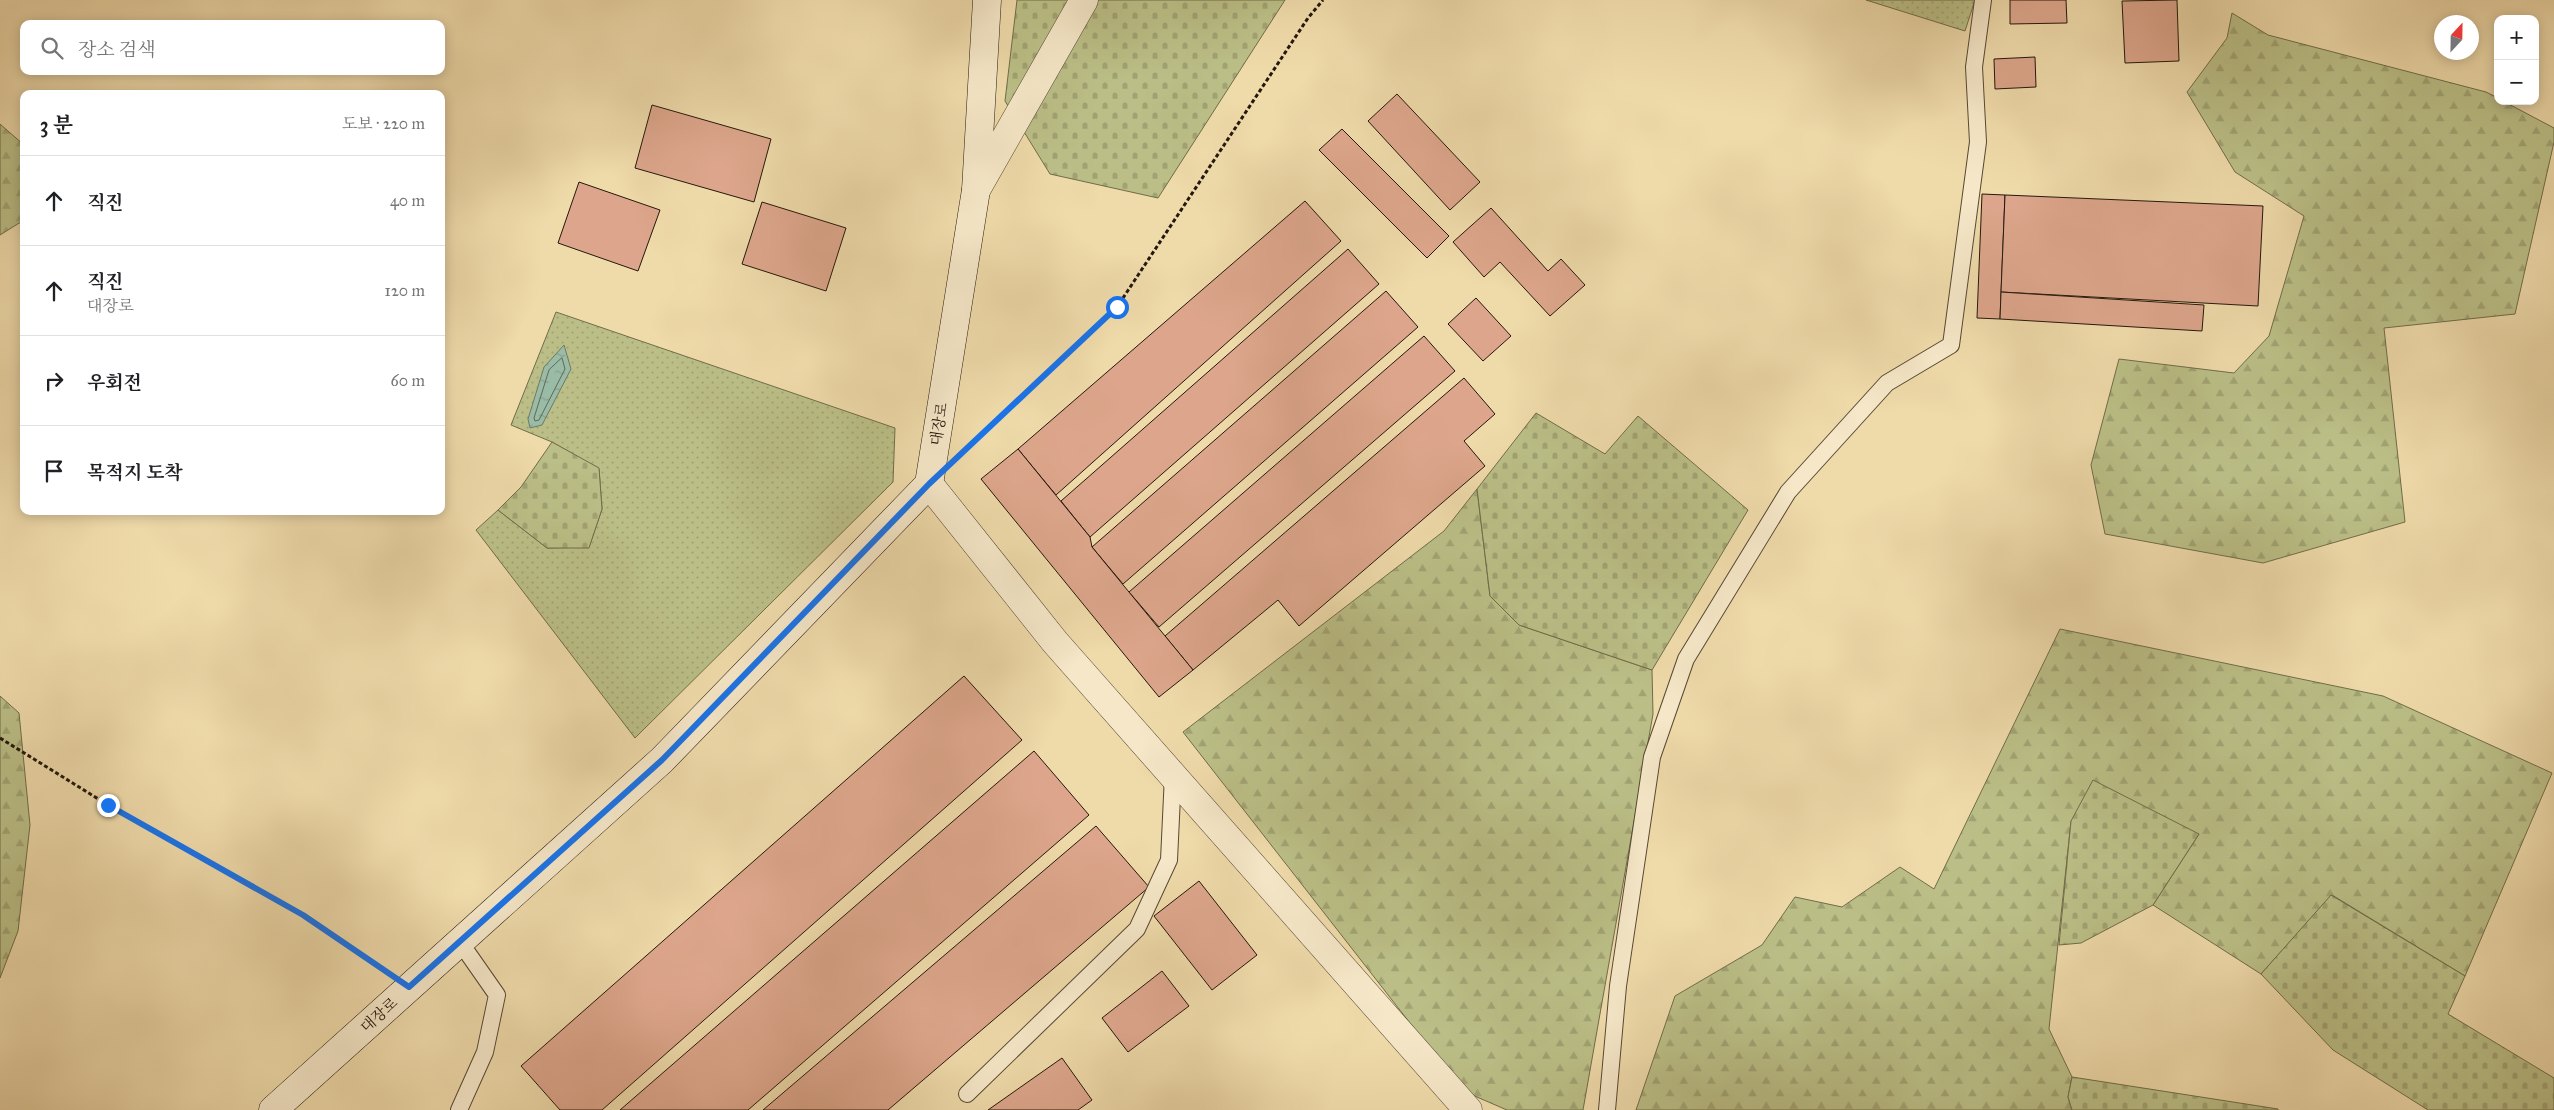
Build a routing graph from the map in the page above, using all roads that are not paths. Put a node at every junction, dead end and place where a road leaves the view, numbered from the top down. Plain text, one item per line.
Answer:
1 (987, 0) edge
2 (1084, 0) edge
3 (1984, 0) edge
4 (976, 190) junction
5 (929, 484) junction
6 (1173, 775) junction
7 (460, 942) junction
8 (967, 1094) dead end
9 (273, 1110) edge
10 (459, 1110) edge
11 (1468, 1110) edge
12 (1607, 1110) edge

1 - 4 street, 대장로
2 - 4 street
3 - 12 lane
4 - 5 street, 대장로
5 - 6 street
5 - 7 street, 대장로
6 - 8 lane
6 - 11 street
7 - 9 street, 대장로
7 - 10 lane

